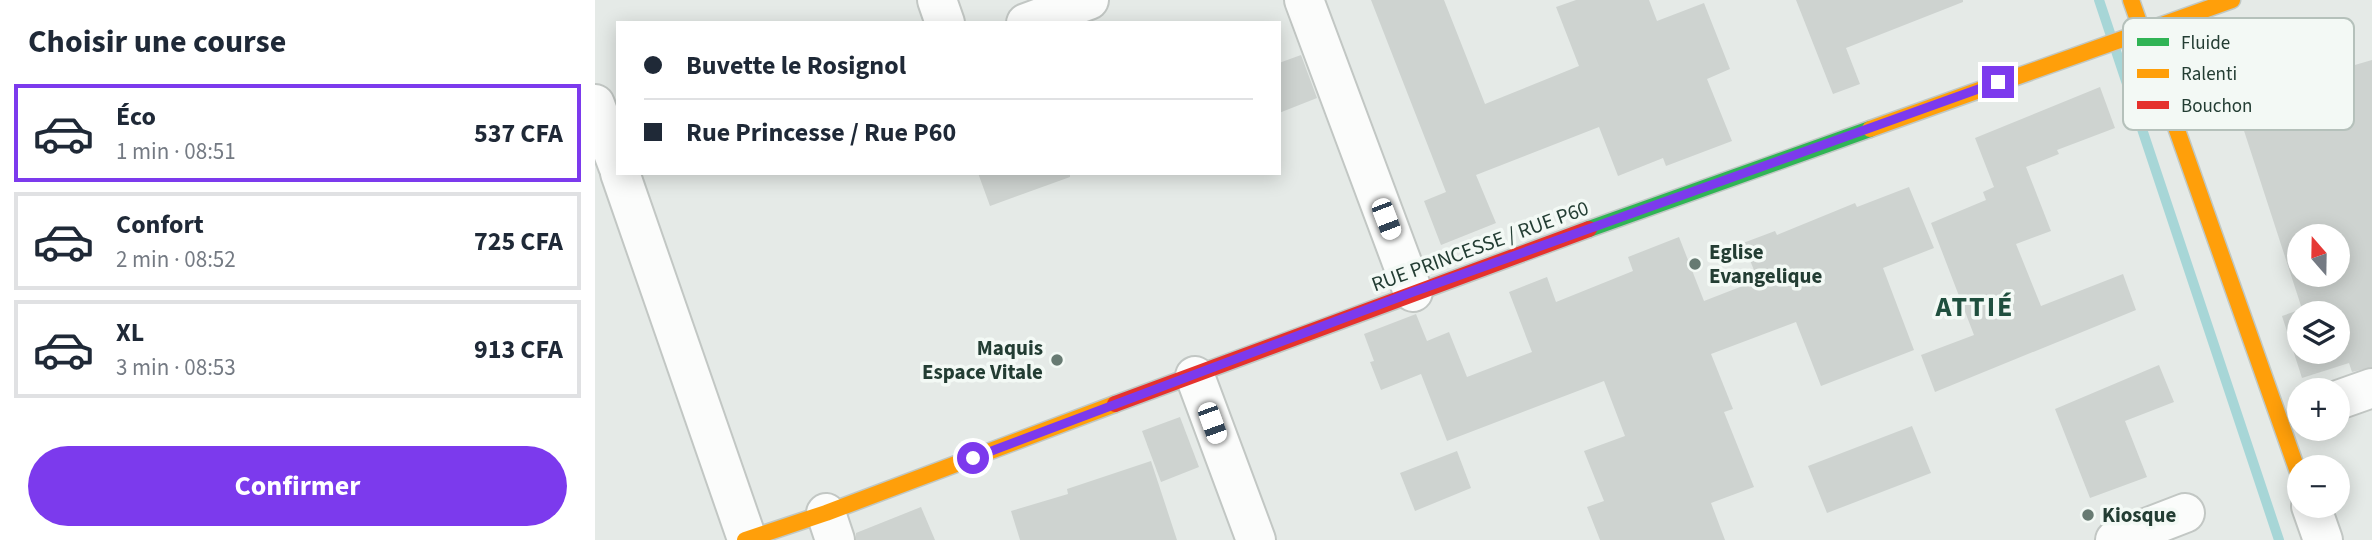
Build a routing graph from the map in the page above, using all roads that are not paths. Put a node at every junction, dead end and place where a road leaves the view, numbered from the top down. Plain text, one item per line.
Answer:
1 (937, 0) edge
2 (1089, 0) edge
3 (1304, 0) edge
4 (2131, 0) edge
5 (2232, 0) edge
6 (2137, 18) edge
7 (2181, 18) edge
8 (944, 21) edge
9 (1031, 21) edge
10 (2123, 37) edge
11 (595, 104) edge
12 (2180, 130) edge
13 (613, 167) edge
14 (1413, 292) junction
15 (1195, 376) junction
16 (2372, 388) edge
17 (2350, 396) edge
18 (2287, 410) edge
19 (2185, 513) dead end
20 (2315, 518) edge
21 (830, 526) edge
22 (746, 540) edge
23 (1256, 540) edge
24 (2115, 540) edge
25 (2323, 540) edge

1 - 8 street
2 - 9 street
3 - 14 street
4 - 6 street
5 - 7 street, RUE PRINCESSE / RUE P60
10 - 14 street, RUE PRINCESSE / RUE P60
11 - 13 street
12 - 18 street
13 - 22 street
14 - 15 street, RUE PRINCESSE / RUE P60
15 - 21 street, RUE PRINCESSE / RUE P60
15 - 23 street
16 - 17 street
19 - 24 street
20 - 25 street
21 - 22 street, RUE PRINCESSE / RUE P60

